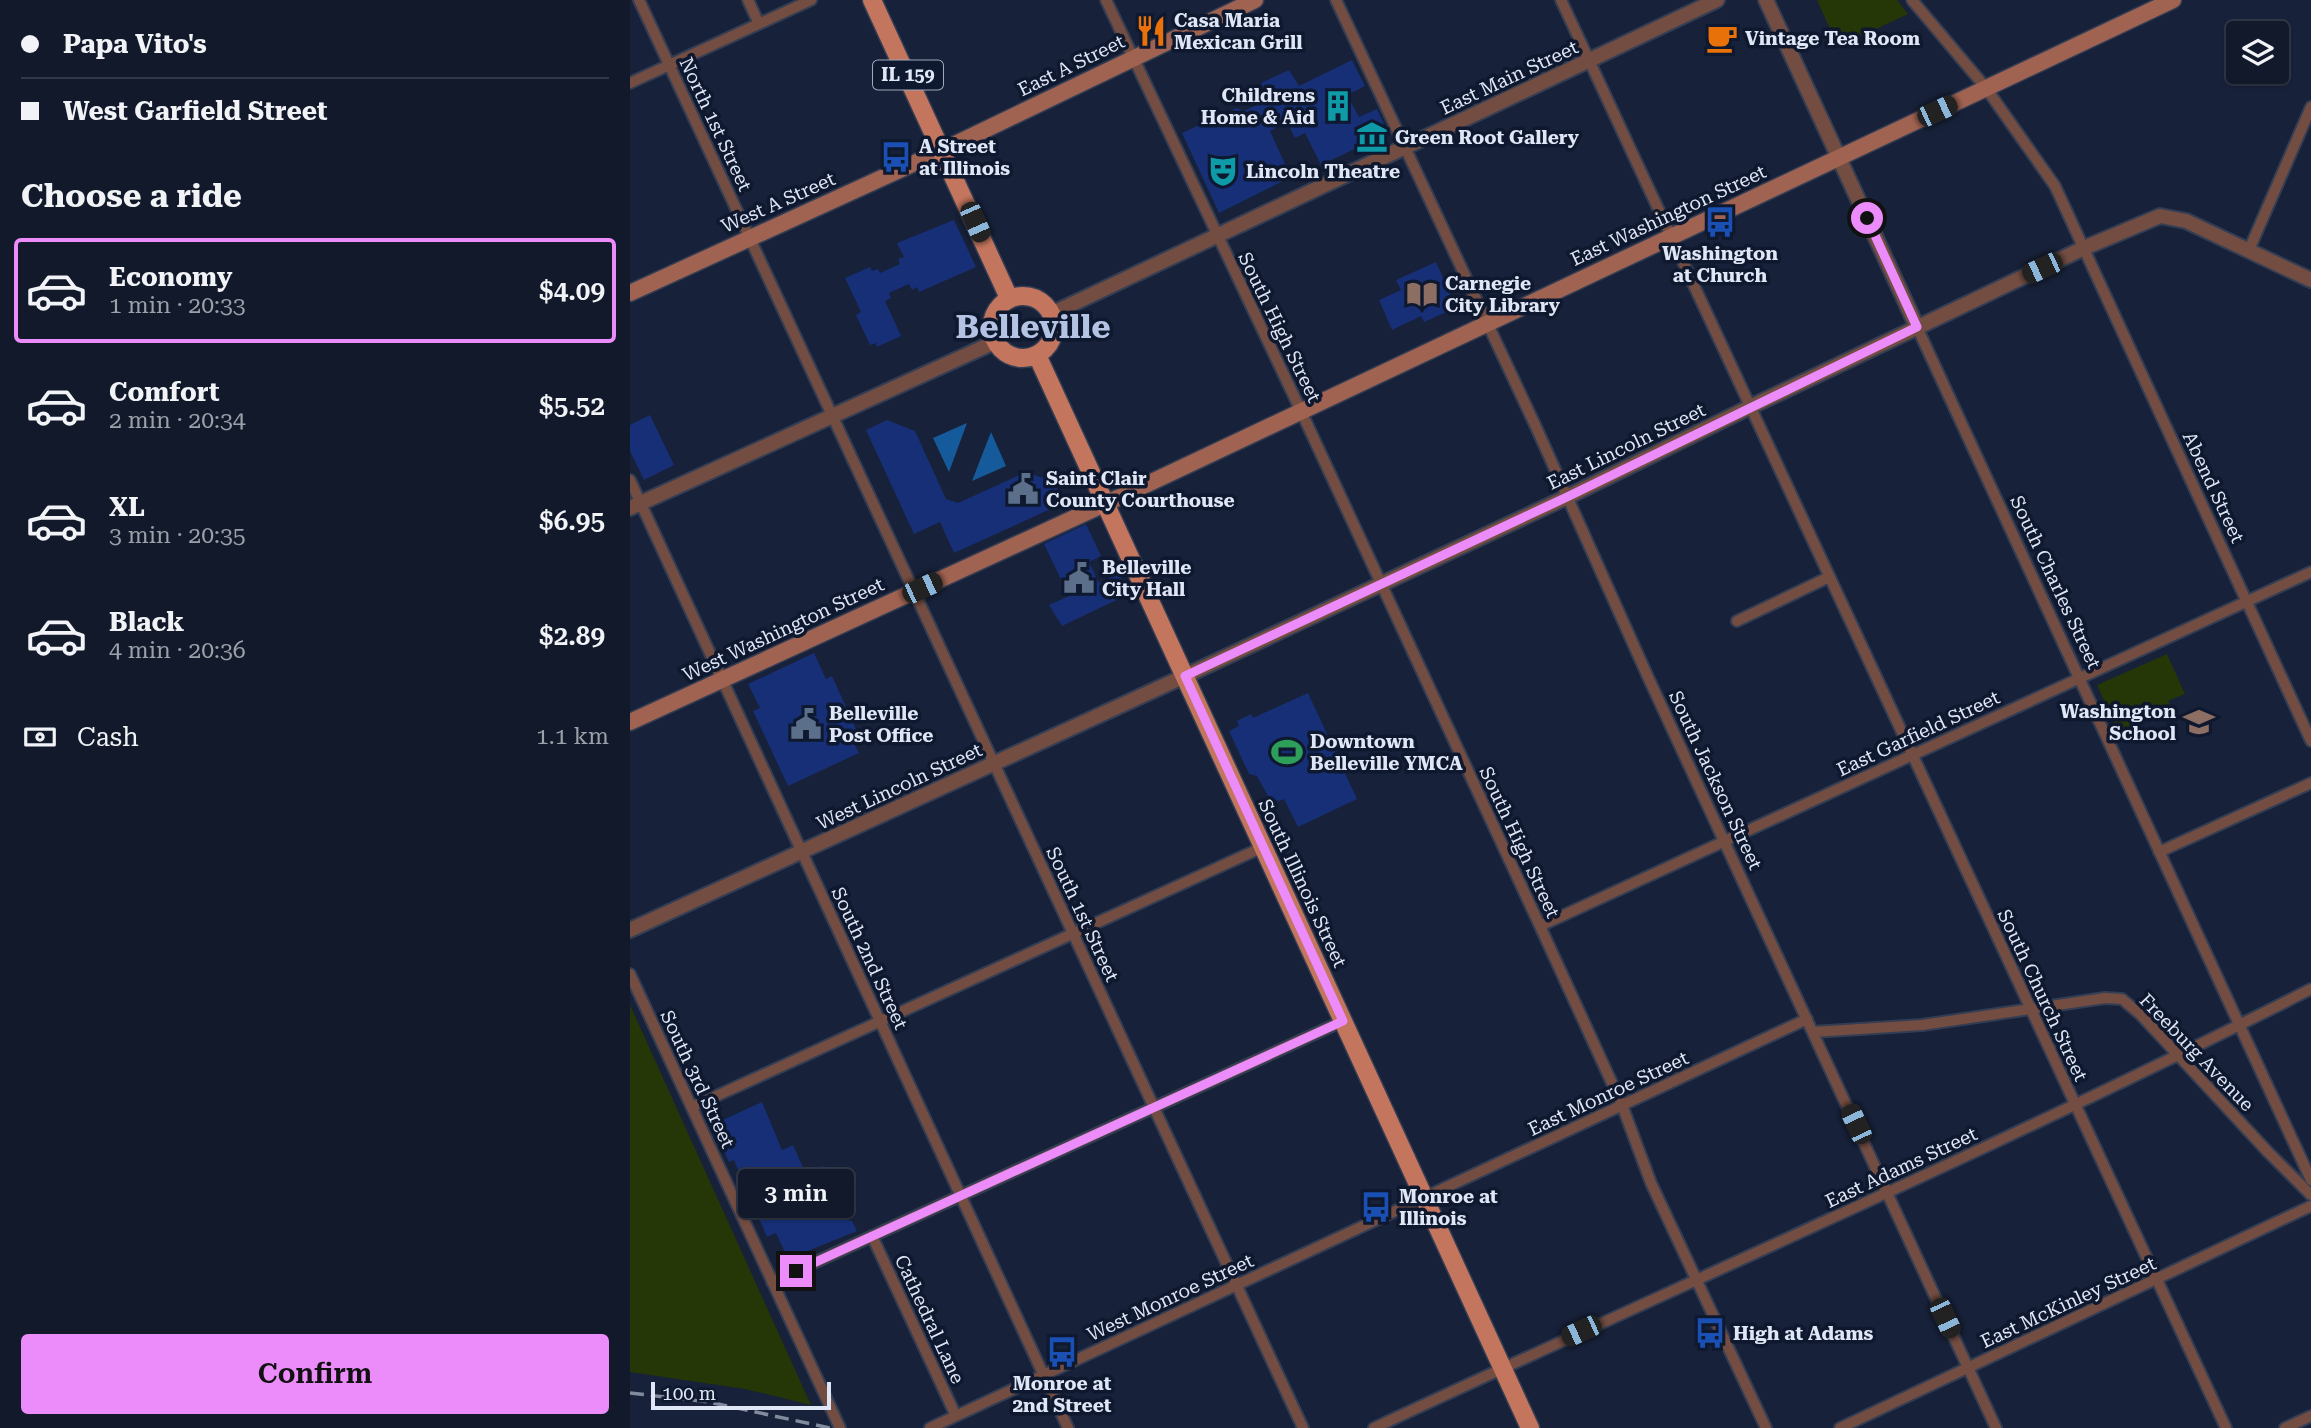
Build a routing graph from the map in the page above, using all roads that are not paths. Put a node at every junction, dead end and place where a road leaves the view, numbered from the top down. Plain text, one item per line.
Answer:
1 (639, 0) edge
2 (748, 0) edge
3 (811, 0) edge
4 (872, 0) edge
5 (1106, 0) edge
6 (1255, 0) edge
7 (1336, 0) edge
8 (1561, 0) edge
9 (1717, 0) edge
10 (1766, 0) edge
11 (1912, 0) edge
12 (2173, 0) edge
13 (759, 24) junction
14 (1133, 58) junction
15 (1588, 61) junction
16 (670, 65) junction
17 (630, 82) edge
18 (1986, 88) junction
19 (2311, 107) edge
20 (1404, 147) junction
21 (943, 150) junction
22 (1839, 157) junction
23 (1216, 235) junction
24 (750, 237) junction
25 (1670, 237) junction
26 (2084, 248) junction
27 (2249, 250) junction
28 (2311, 280) edge
29 (630, 293) edge
30 (1009, 299) junction
31 (1051, 314) junction
32 (1488, 323) junction
33 (1917, 327) junction
34 (995, 342) junction
35 (1037, 355) junction
36 (1749, 407) junction
37 (1301, 411) junction
38 (831, 416) junction
39 (630, 481) edge
40 (1567, 497) junction
41 (1106, 504) junction
42 (635, 505) edge
43 (2311, 572) edge
44 (1829, 577) junction
45 (1381, 582) junction
46 (914, 591) junction
47 (2247, 601) junction
48 (1737, 621) dead end
49 (1185, 676) junction
50 (2080, 678) junction
51 (723, 680) junction
52 (630, 722) edge
53 (2311, 741) edge
54 (1912, 755) junction
55 (994, 763) junction
56 (2311, 783) edge
57 (1726, 841) junction
58 (1263, 847) junction
59 (802, 852) junction
60 (2159, 852) junction
61 (1540, 926) junction
62 (630, 930) edge
63 (1073, 933) junction
64 (630, 974) edge
65 (2311, 989) edge
66 (2031, 1009) junction
67 (1807, 1019) junction
68 (881, 1021) junction
69 (1343, 1021) junction
70 (2240, 1025) junction
71 (1813, 1032) junction
72 (2178, 1054) junction
73 (1622, 1105) junction
74 (2076, 1105) junction
75 (692, 1107) junction
76 (1153, 1107) junction
77 (2311, 1180) edge
78 (1888, 1192) junction
79 (2311, 1195) edge
80 (961, 1196) junction
81 (1424, 1198) junction
82 (2311, 1206) edge
83 (872, 1236) junction
84 (2156, 1279) junction
85 (772, 1282) junction
86 (1697, 1282) junction
87 (1236, 1286) junction
88 (1503, 1368) junction
89 (1968, 1369) junction
90 (1044, 1375) junction
91 (956, 1416) junction
92 (2311, 1416) edge
93 (840, 1428) edge
94 (930, 1428) edge
95 (1068, 1428) edge
96 (1303, 1428) edge
97 (1374, 1428) edge
98 (1530, 1428) edge
99 (1766, 1428) edge
100 (1840, 1428) edge
101 (1996, 1428) edge
102 (2226, 1428) edge
103 (2285, 1428) edge

1 - 16 street, North 1st Street
2 - 13 street
3 - 13 street
4 - 21 main road, IL 159
5 - 14 street, South High Street
6 - 14 main road, East A Street
7 - 20 street, South Jackson Street
8 - 15 street, South Church Street
9 - 15 street, East Main Street
10 - 22 street, South Charles Street
11 - 18 street, Abend Street
12 - 18 main road, East Washington Street
13 - 16 street
14 - 21 main road, East A Street
14 - 23 street, South High Street
15 - 20 street, East Main Street
15 - 25 street, South Church Street
16 - 17 street
16 - 24 street, North 1st Street
18 - 22 main road, East Washington Street
18 - 26 street, Abend Street
19 - 27 street
20 - 23 street, East Main Street
20 - 32 street, South Jackson Street
21 - 24 main road, West A Street
21 - 30 main road, IL 159
22 - 25 main road, East Washington Street
22 - 33 street, South Charles Street
23 - 31 street, East Main Street
23 - 37 street, South High Street
24 - 29 main road, West A Street
24 - 38 street, North 1st Street
25 - 32 main road, East Washington Street
25 - 36 street, South Church Street
26 - 27 street, East Lincoln Street
26 - 33 street, East Lincoln Street
26 - 47 street, Abend Street
27 - 28 street, East Lincoln Street
30 - 31 main road
30 - 34 main road
31 - 35 main road
32 - 37 main road, East Washington Street
32 - 40 street, South Jackson Street
33 - 36 street, East Lincoln Street
33 - 50 street, South Charles Street
34 - 35 main road
34 - 38 street
35 - 41 main road, South Illinois Street
36 - 40 street, East Lincoln Street
36 - 44 street, South Church Street
37 - 41 main road, East Washington Street
37 - 45 street, South High Street
38 - 42 street
38 - 46 street, South 1st Street
39 - 42 street, South 2nd Street
40 - 45 street, East Lincoln Street
40 - 57 street, South Jackson Street
41 - 46 main road, West Washington Street
41 - 49 main road, South Illinois Street
42 - 51 street, South 2nd Street
43 - 47 street, East Garfield Street
44 - 48 street
44 - 54 street, South Church Street
45 - 49 street, East Lincoln Street
45 - 61 street, South High Street
46 - 51 main road, West Washington Street
46 - 55 street, South 1st Street
47 - 50 street, East Garfield Street
47 - 53 street, Abend Street
49 - 55 street, West Lincoln Street
49 - 58 main road, South Illinois Street
50 - 54 street, East Garfield Street
50 - 60 street, South Charles Street
51 - 52 main road, West Washington Street
51 - 59 street, South 2nd Street
54 - 57 street, East Garfield Street
54 - 66 street, South Church Street
55 - 59 street, West Lincoln Street
55 - 63 street, South 1st Street
56 - 60 street
57 - 61 street, East Garfield Street
57 - 67 street, South Jackson Street
58 - 63 street
58 - 69 main road, South Illinois Street
59 - 62 street, West Lincoln Street
59 - 68 street, South 2nd Street
60 - 70 street, South Charles Street
61 - 73 street, South High Street
63 - 68 street
63 - 76 street, South 1st Street
64 - 75 street, South 3rd Street
65 - 70 street, East Adams Street
66 - 71 street
66 - 72 street, Freeburg Avenue
66 - 74 street, South Church Street
67 - 71 street, South Jackson Street
67 - 73 street, East Monroe Street
68 - 75 street
68 - 80 street, South 2nd Street
69 - 76 street
69 - 81 main road, South Illinois Street
70 - 72 street, East Adams Street
70 - 77 street, South Charles Street
71 - 78 street, South Jackson Street
72 - 74 street, East Adams Street
72 - 79 street, Freeburg Avenue
73 - 81 street, East Monroe Street
73 - 86 street, South High Street
74 - 78 street, East Adams Street
74 - 84 street, South Church Street
75 - 85 street, South 3rd Street
76 - 80 street
76 - 87 street, South 1st Street
78 - 86 street, East Adams Street
78 - 89 street, South Jackson Street
80 - 83 street
80 - 90 street, South 2nd Street
81 - 87 street, West Monroe Street
81 - 88 main road, South Illinois Street
82 - 84 street, East McKinley Street
83 - 85 street
83 - 91 street, Cathedral Lane
84 - 89 street, East McKinley Street
84 - 102 street, South Church Street
85 - 93 street, South 3rd Street
86 - 88 street, East Adams Street
86 - 99 street, South High Street
87 - 90 street, West Monroe Street
87 - 96 street, South 1st Street
88 - 97 street, East Adams Street
88 - 98 main road, South Illinois Street
89 - 100 street, East McKinley Street
89 - 101 street, South Jackson Street
90 - 91 street, West Monroe Street
90 - 95 street, South 2nd Street
91 - 94 street, West Monroe Street
92 - 103 street

